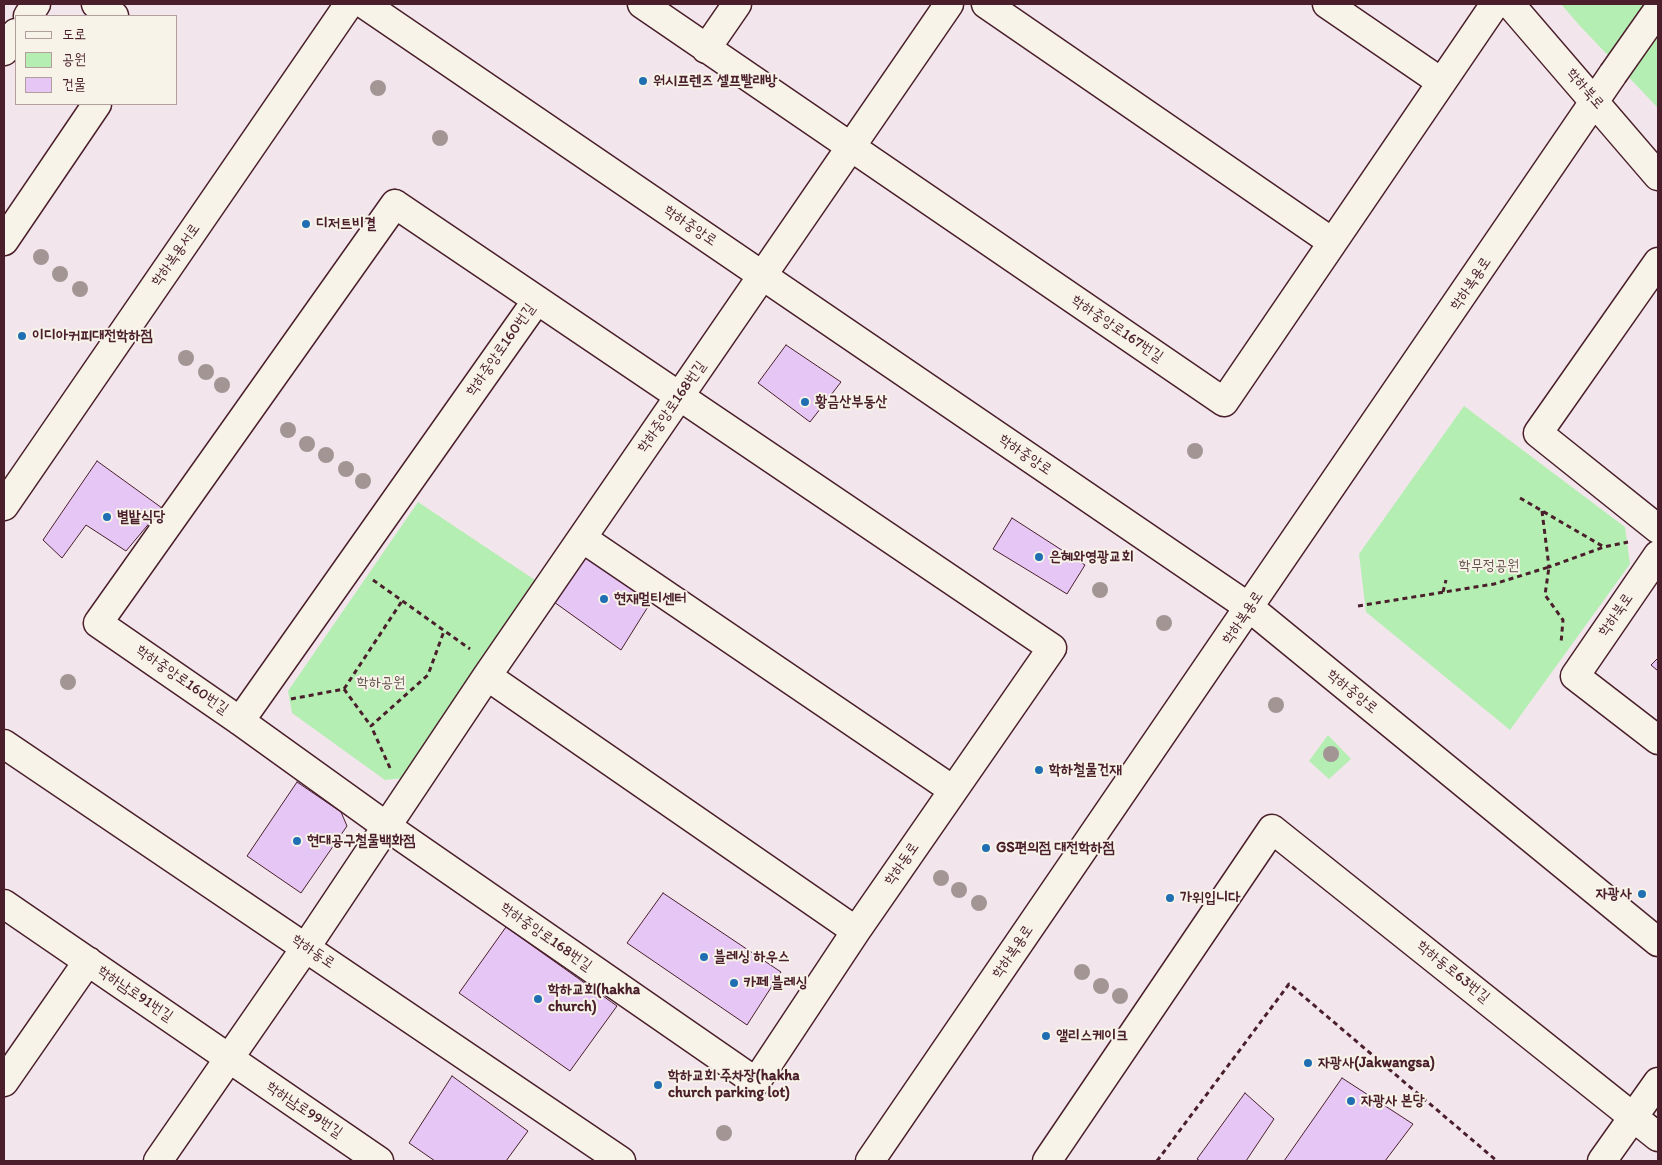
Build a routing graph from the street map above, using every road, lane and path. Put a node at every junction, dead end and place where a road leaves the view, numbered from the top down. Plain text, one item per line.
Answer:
1 (36, 4) edge
2 (96, 4) edge
3 (349, 4) edge
4 (364, 4) edge
5 (642, 4) edge
6 (737, 4) edge
7 (949, 4) edge
8 (986, 4) edge
9 (1327, 4) edge
10 (1495, 4) edge
11 (1510, 4) edge
12 (1658, 10) edge
13 (29, 15) edge
14 (112, 15) edge
15 (15, 34) edge
16 (706, 49) junction
17 (4, 51) edge
18 (1441, 82) junction
19 (1595, 101) junction
20 (96, 105) edge
21 (850, 148) junction
22 (1658, 176) edge
23 (4, 242) edge
24 (1332, 242) junction
25 (1658, 262) edge
26 (763, 276) junction
27 (536, 300) junction
28 (680, 396) junction
29 (1520, 498) dead end
30 (4, 506) edge
31 (1542, 511) junction
32 (1658, 529) edge
33 (582, 538) junction
34 (1634, 542) dead end
35 (1604, 547) junction
36 (1658, 555) edge
37 (1549, 567) junction
38 (367, 575) dead end
39 (1446, 580) dead end
40 (1443, 592) junction
41 (402, 601) junction
42 (1358, 606) dead end
43 (1250, 608) junction
44 (444, 631) junction
45 (1561, 648) dead end
46 (473, 652) dead end
47 (487, 676) junction
48 (344, 690) junction
49 (288, 699) dead end
50 (240, 721) junction
51 (371, 726) junction
52 (1658, 740) edge
53 (4, 744) edge
54 (392, 771) dead end
55 (953, 790) junction
56 (386, 826) junction
57 (4, 904) edge
58 (856, 931) junction
59 (1658, 942) edge
60 (306, 948) junction
61 (88, 962) junction
62 (229, 1058) junction
63 (4, 1082) edge
64 (756, 1082) joint
65 (1658, 1082) edge
66 (1633, 1116) junction
67 (1658, 1137) edge
68 (158, 1161) edge
69 (379, 1161) edge
70 (621, 1161) edge
71 (870, 1161) edge
72 (1048, 1161) edge
73 (1157, 1161) edge
74 (1497, 1161) edge
75 (1602, 1161) edge

1 - 13 street
2 - 14 street
3 - 30 street, 학하복용서로
4 - 26 street, 학하중앙로
5 - 16 street
6 - 16 street
7 - 21 street
8 - 24 street
9 - 18 street
10 - 18 street, 학하중앙로167번길
11 - 19 street, 학하북로
12 - 19 street, 학하복용로, bridge
15 - 17 street
16 - 21 street
18 - 24 street, 학하중앙로167번길
19 - 22 street, 학하북로
19 - 43 street, 학하복용로
20 - 23 street
21 - 24 street, 학하중앙로167번길
21 - 26 street
25 - 32 street
26 - 28 street, 학하중앙로168번길
26 - 43 street, 학하중앙로
27 - 28 street
27 - 50 street, 학하중앙로160번길
27 - 50 street, 학하중앙로160번길
28 - 33 street, 학하중앙로168번길
28 - 55 street, 학하동로
29 - 31 path
31 - 35 path
31 - 37 path
33 - 47 street, 학하중앙로168번길
33 - 55 street
34 - 35 path
35 - 37 path
36 - 52 street, 학하북로
37 - 40 path
37 - 45 path
38 - 41 path
39 - 40 path
40 - 42 path
41 - 44 path
41 - 48 path
43 - 59 street, 학하중앙로
43 - 71 street, 학하복용로
44 - 46 path
44 - 51 path
47 - 56 street, 학하중앙로168번길
47 - 58 street
48 - 49 path
48 - 51 path
50 - 56 street
51 - 54 path
53 - 60 street, 학하동로
55 - 58 street, 학하동로
56 - 60 street, 학하중앙로168번길
56 - 64 street, 학하중앙로168번길
57 - 61 street
58 - 64 street, 학하동로
60 - 62 street
60 - 70 street, 학하동로
61 - 62 street, 학하남로91번길
61 - 63 street, 학하남로91번길
62 - 68 street
62 - 69 street, 학하남로99번길
65 - 66 street
66 - 67 street, 학하동로63번길
66 - 72 street, 학하동로63번길
66 - 75 street
73 - 74 path

